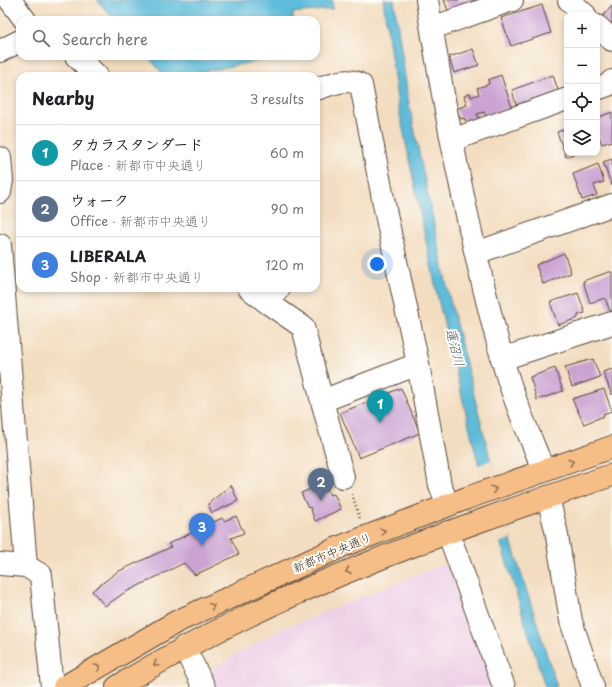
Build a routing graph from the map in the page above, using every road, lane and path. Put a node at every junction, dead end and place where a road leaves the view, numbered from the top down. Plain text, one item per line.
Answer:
1 (10, 0) edge
2 (427, 0) edge
3 (512, 0) edge
4 (569, 0) edge
5 (582, 12) edge
6 (22, 16) edge
7 (432, 28) junction
8 (600, 29) edge
9 (612, 40) edge
10 (16, 43) edge
11 (0, 51) edge
12 (80, 60) edge
13 (93, 72) edge
14 (612, 81) edge
15 (320, 88) edge
16 (600, 88) edge
17 (564, 100) edge
18 (452, 140) junction
19 (0, 158) edge
20 (0, 192) edge
21 (612, 205) edge
22 (0, 245) edge
23 (476, 253) junction
24 (261, 292) edge
25 (273, 296) edge
26 (612, 322) edge
27 (502, 359) junction
28 (418, 364) junction
29 (322, 401) junction
30 (612, 447) edge
31 (544, 471) junction
32 (612, 475) edge
33 (343, 477) joint
34 (538, 500) junction
35 (457, 502) junction
36 (361, 522) dead end
37 (448, 532) junction
38 (0, 564) edge
39 (26, 566) junction
40 (184, 647) junction
41 (52, 687) edge
42 (64, 687) edge
43 (118, 687) edge
44 (204, 687) edge
45 (504, 687) edge
46 (593, 687) edge

1 - 6 street
2 - 7 street
3 - 7 street
4 - 5 street
7 - 18 street
8 - 9 street
10 - 11 street
12 - 13 street
14 - 16 street
15 - 28 street
17 - 18 street
18 - 23 street
19 - 20 street
21 - 23 street
22 - 39 street
23 - 27 street
24 - 25 street
25 - 29 street
26 - 27 street
27 - 31 street
28 - 29 street
28 - 35 street
29 - 33 street
31 -> 30 main road, 新都市中央通り
35 -> 31 main road, 新都市中央通り
32 - 34 main road, 新都市中央通り
33 - 36 path
34 - 37 main road, 新都市中央通り
34 - 46 street
42 -> 35 main road, 新都市中央通り
37 -> 40 main road, 新都市中央通り
37 - 45 street
38 - 39 street
39 - 41 street
40 -> 43 main road, 新都市中央通り
40 - 44 street

